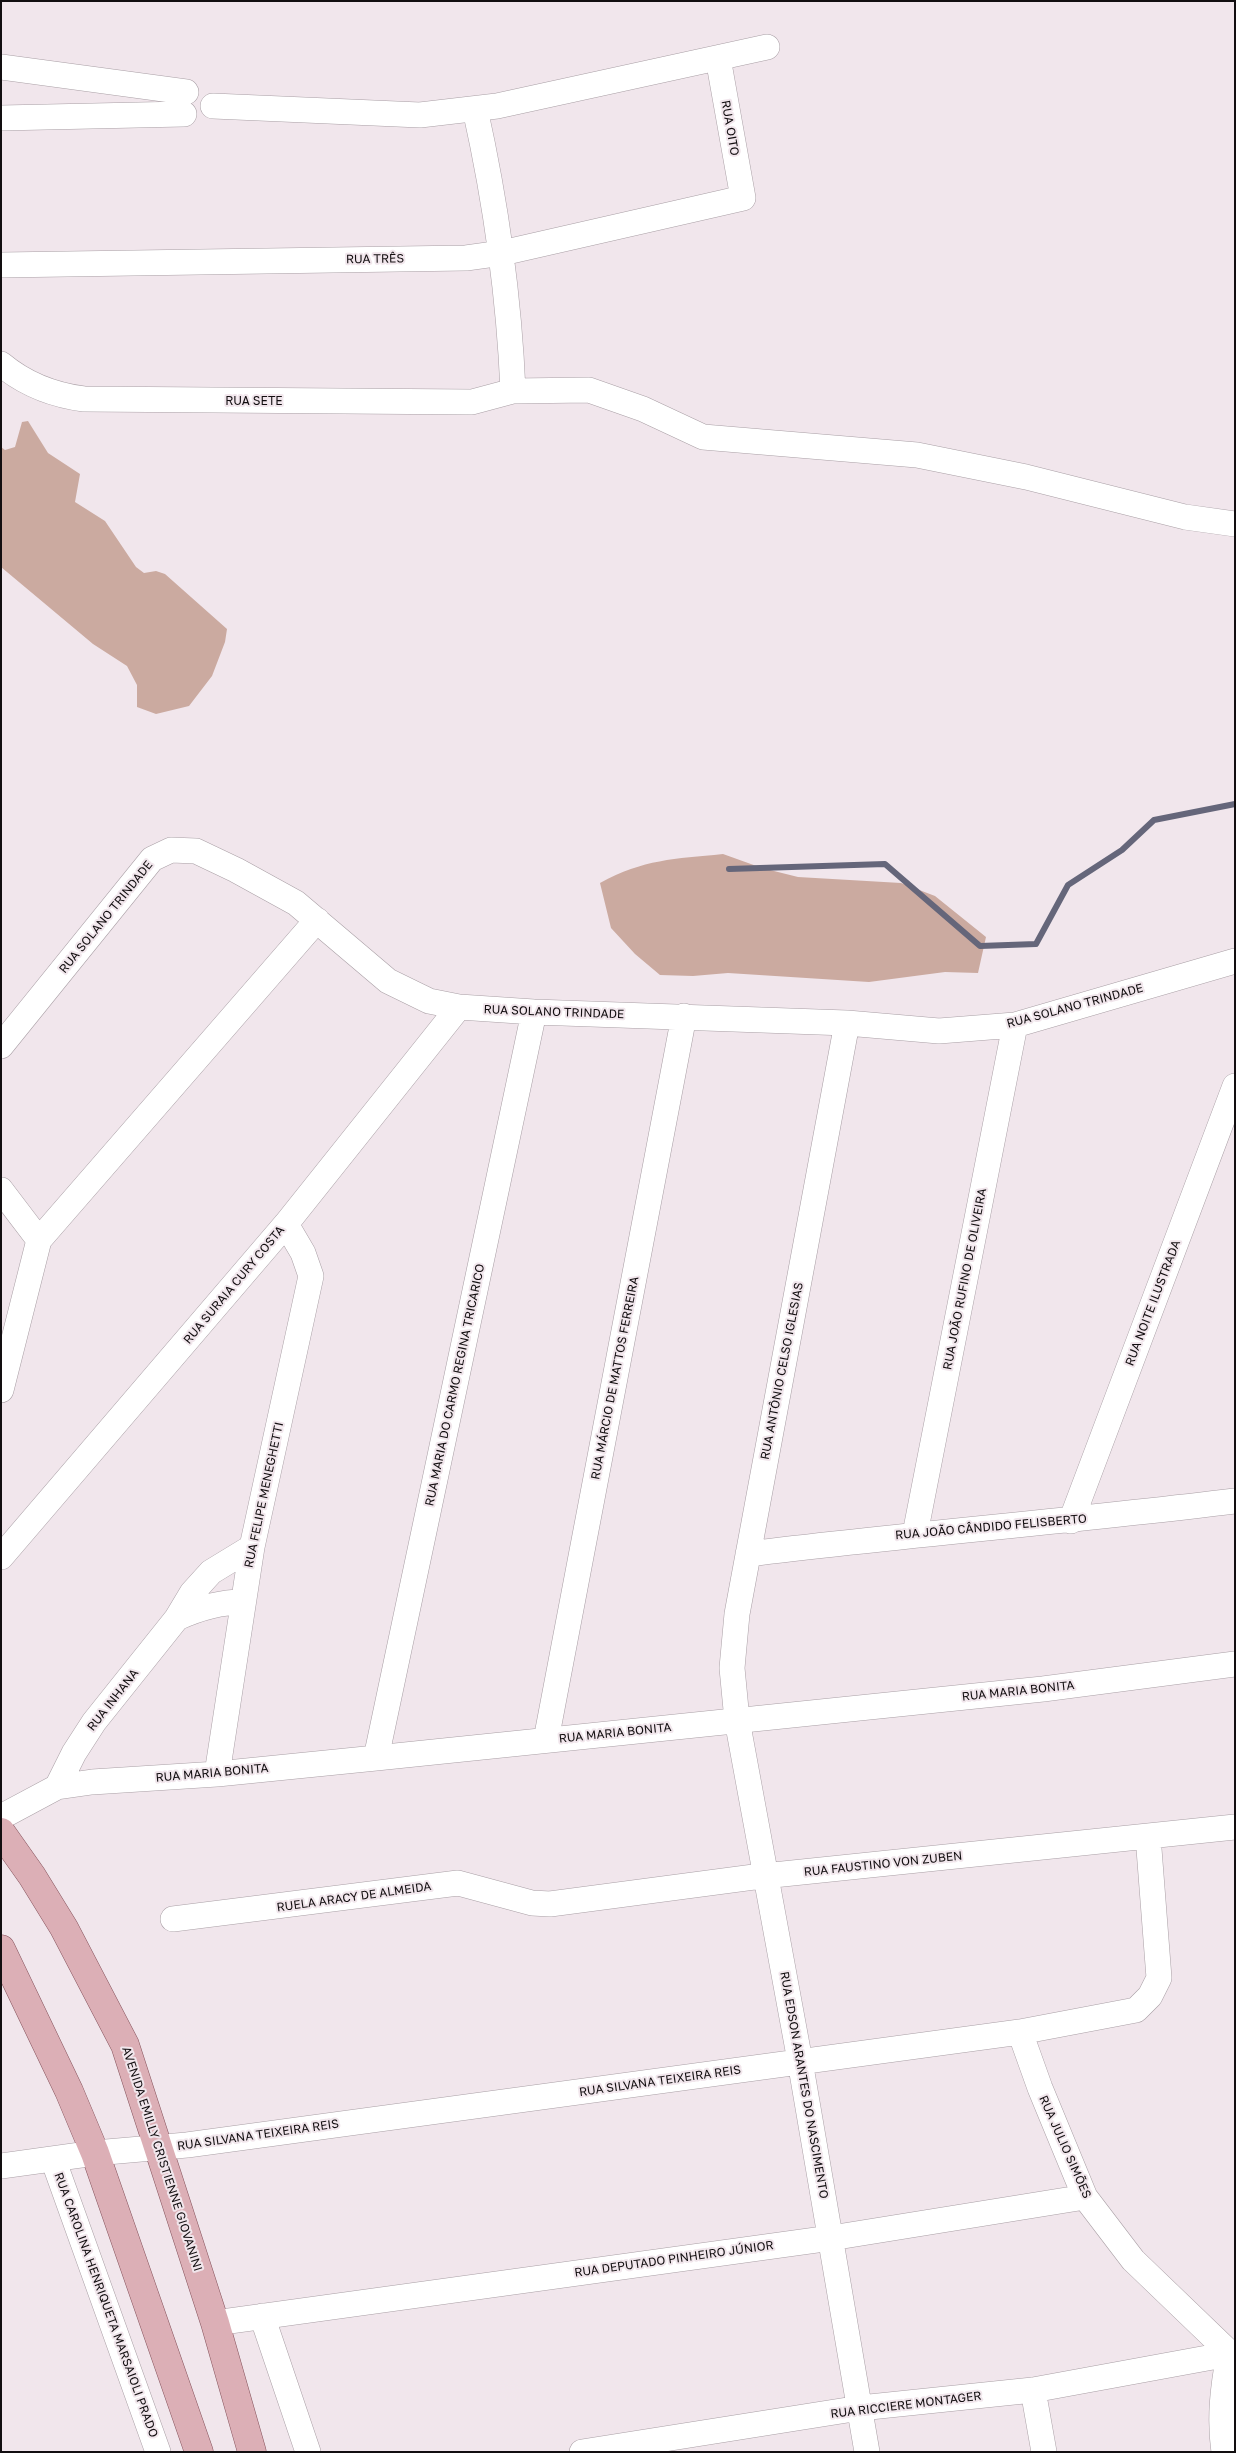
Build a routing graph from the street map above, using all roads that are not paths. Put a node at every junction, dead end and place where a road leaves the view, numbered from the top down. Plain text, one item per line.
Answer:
1 (766, 47) dead end
2 (718, 58) junction
3 (1, 67) edge
4 (185, 103) junction
5 (475, 109) junction
6 (1, 118) edge
7 (743, 198) joint
8 (502, 253) junction
9 (2, 267) edge
10 (1, 364) edge
11 (513, 391) junction
12 (1235, 524) edge
13 (317, 920) junction
14 (1235, 961) edge
15 (460, 1007) junction
16 (534, 1012) junction
17 (684, 1016) junction
18 (847, 1023) junction
19 (1015, 1025) junction
20 (1, 1046) edge
21 (1235, 1086) edge
22 (1, 1190) edge
23 (286, 1224) junction
24 (40, 1240) junction
25 (1, 1390) edge
26 (1235, 1501) edge
27 (1070, 1521) junction
28 (915, 1534) junction
29 (252, 1547) junction
30 (748, 1554) junction
31 (1, 1557) edge
32 (244, 1602) junction
33 (178, 1618) junction
34 (1235, 1664) edge
35 (737, 1720) junction
36 (546, 1740) junction
37 (376, 1758) junction
38 (217, 1774) junction
39 (57, 1787) junction
40 (1, 1817) edge
41 (1235, 1828) edge
42 (1, 1832) edge
43 (1148, 1836) junction
44 (767, 1876) junction
45 (532, 1903) joint
46 (173, 1919) dead end
47 (1, 1949) edge
48 (1020, 2032) junction
49 (800, 2062) junction
50 (159, 2148) junction
51 (95, 2153) junction
52 (53, 2158) junction
53 (1, 2166) edge
54 (1085, 2197) junction
55 (831, 2238) junction
56 (262, 2316) junction
57 (215, 2323) junction
58 (1232, 2356) edge
59 (1033, 2390) junction
60 (860, 2408) junction
61 (158, 2452) edge
62 (199, 2452) edge
63 (252, 2452) edge
64 (308, 2452) edge
65 (582, 2452) edge
66 (867, 2452) edge
67 (1044, 2452) edge
68 (1224, 2452) edge

1 - 2 street
2 - 5 street
2 - 7 street, RUA OITO
3 - 4 street
4 - 5 street
4 - 6 street
5 - 8 street
7 - 8 street, RUA TRÊS
8 - 9 street, RUA TRÊS
8 - 11 street
10 - 11 street, RUA SETE
11 - 12 street, RUA SETE
13 - 15 street, RUA SOLANO TRINDADE
13 - 20 street, RUA SOLANO TRINDADE
13 - 24 street
14 - 19 street, RUA SOLANO TRINDADE
15 - 16 street, RUA SOLANO TRINDADE
15 - 23 street, RUA SURAIA CURY COSTA
16 - 17 street, RUA SOLANO TRINDADE
16 - 37 street, RUA MARIA DO CARMO REGINA TRICARICO
17 - 18 street, RUA SOLANO TRINDADE
17 - 36 street, RUA MÁRCIO DE MATTOS FERREIRA
18 - 19 street, RUA SOLANO TRINDADE
18 - 30 street, RUA ANTÔNIO CELSO IGLESIAS
19 - 28 street, RUA JOÃO RUFINO DE OLIVEIRA
21 - 27 street, RUA NOITE ILUSTRADA
22 - 24 street
23 - 29 street, RUA FELIPE MENEGHETTI
23 - 31 street, RUA SURAIA CURY COSTA
24 - 25 street
26 - 27 street, RUA JOÃO CÂNDIDO FELISBERTO
27 - 28 street, RUA JOÃO CÂNDIDO FELISBERTO
28 - 30 street, RUA JOÃO CÂNDIDO FELISBERTO
29 - 32 street, RUA FELIPE MENEGHETTI
29 - 33 street, RUA INHANA
30 - 35 street, RUA ANTÔNIO CELSO IGLESIAS
32 - 33 street, RUA INHANA
32 - 38 street, RUA FELIPE MENEGHETTI
33 - 39 street, RUA INHANA
34 - 35 street, RUA MARIA BONITA
35 - 36 street, RUA MARIA BONITA
35 - 44 street, RUA EDSON ARANTES DO NASCIMENTO
36 - 37 street, RUA MARIA BONITA
37 - 38 street, RUA MARIA BONITA
38 - 39 street, RUA MARIA BONITA
39 - 40 street, RUA MARIA BONITA
41 - 43 street, RUA FAUSTINO VON ZUBEN
42 - 50 main road, AVENIDA EMILLY CRISTIENNE GIOVANINI
43 - 44 street, RUA FAUSTINO VON ZUBEN
43 - 48 street, RUA SILVANA TEIXEIRA REIS
44 - 45 street, RUA FAUSTINO VON ZUBEN
44 - 49 street, RUA EDSON ARANTES DO NASCIMENTO
45 - 46 street, RUELA ARACY DE ALMEIDA
47 - 51 main road
48 - 49 street, RUA SILVANA TEIXEIRA REIS
48 - 54 street, RUA JULIO SIMÕES
49 - 50 street, RUA SILVANA TEIXEIRA REIS
49 - 55 street, RUA EDSON ARANTES DO NASCIMENTO
50 - 51 street, RUA SILVANA TEIXEIRA REIS
50 - 57 main road, AVENIDA EMILLY CRISTIENNE GIOVANINI
51 - 52 street, RUA SILVANA TEIXEIRA REIS
51 - 62 main road
52 - 53 street, RUA SILVANA TEIXEIRA REIS
52 - 61 street, RUA CAROLINA HENRIQUETA MARSAIOLI PRADO
54 - 55 street, RUA DEPUTADO PINHEIRO JÚNIOR
54 - 58 street, RUA JULIO SIMÕES
55 - 56 street, RUA DEPUTADO PINHEIRO JÚNIOR
55 - 60 street, RUA EDSON ARANTES DO NASCIMENTO
56 - 57 street, RUA DEPUTADO PINHEIRO JÚNIOR
56 - 64 street
57 - 63 main road, AVENIDA EMILLY CRISTIENNE GIOVANINI
58 - 59 street, RUA RICCIERE MONTAGER
58 - 68 street
59 - 60 street, RUA RICCIERE MONTAGER
59 - 67 street
60 - 65 street, RUA RICCIERE MONTAGER
60 - 66 street, RUA EDSON ARANTES DO NASCIMENTO

